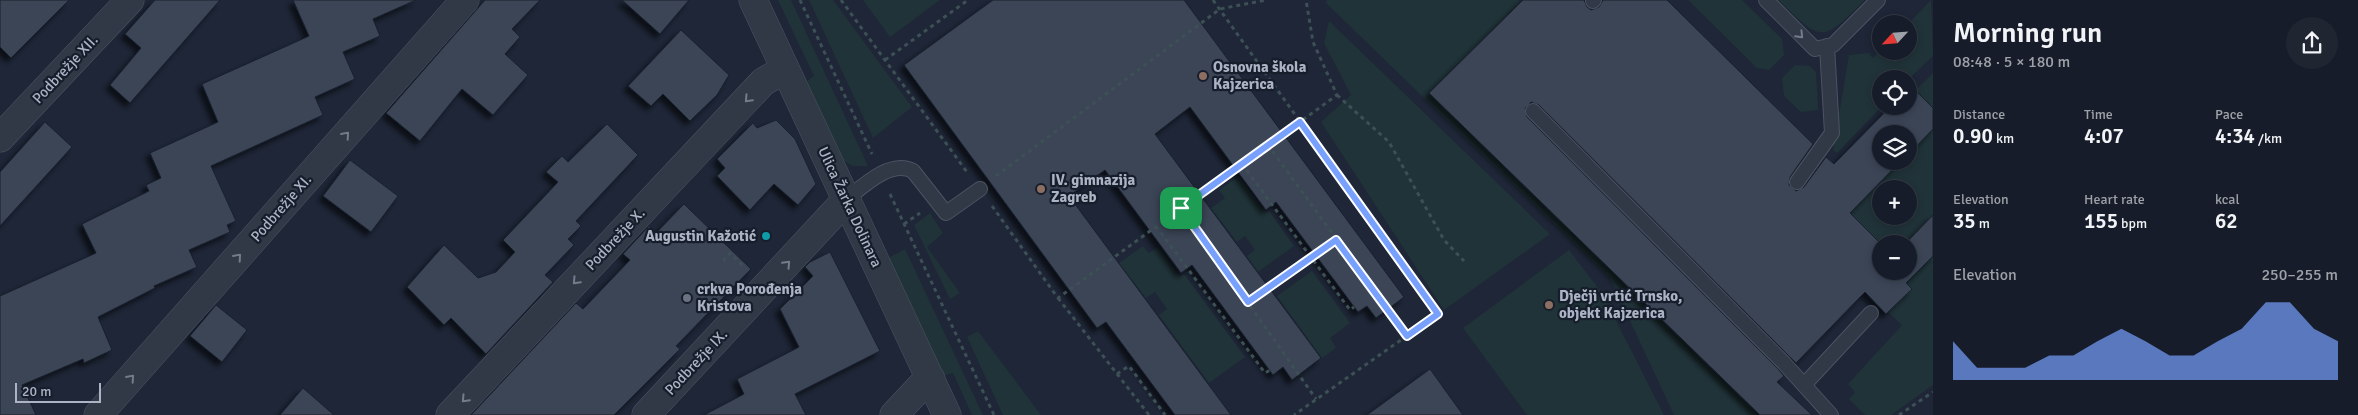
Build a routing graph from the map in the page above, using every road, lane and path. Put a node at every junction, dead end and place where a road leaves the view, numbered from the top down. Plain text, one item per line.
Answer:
1 (130, 0) edge
2 (464, 0) edge
3 (753, 0) edge
4 (800, 0) edge
5 (842, 0) edge
6 (968, 0) edge
7 (1213, 0) edge
8 (1266, 0) edge
9 (1306, 0) edge
10 (1766, 0) edge
11 (1878, 0) edge
12 (1220, 8) junction
13 (1827, 46) junction
14 (885, 60) junction
15 (785, 69) junction
16 (1337, 95) junction
17 (1533, 111) dead end
18 (1300, 122) junction
19 (0, 138) edge
20 (1268, 146) junction
21 (876, 163) dead end
22 (1242, 164) junction
23 (970, 177) dead end
24 (1797, 182) dead end
25 (887, 188) dead end
26 (980, 189) junction
27 (846, 199) junction
28 (927, 208) dead end
29 (1181, 208) junction
30 (904, 224) junction
31 (1156, 226) junction
32 (1336, 240) junction
33 (1464, 261) dead end
34 (1058, 298) junction
35 (1248, 302) junction
36 (1354, 307) dead end
37 (1872, 313) dead end
38 (1407, 336) junction
39 (1270, 370) dead end
40 (1117, 374) junction
41 (931, 379) junction
42 (1804, 385) junction
43 (1933, 392) edge
44 (1316, 400) junction
45 (98, 415) edge
46 (450, 415) edge
47 (646, 415) edge
48 (894, 415) edge
49 (947, 415) edge
50 (994, 415) edge
51 (1149, 415) edge
52 (1165, 415) edge
53 (1294, 415) edge
54 (1831, 415) edge
55 (1899, 415) edge

1 - 19 street, Podbrežje XII.
45 -> 2 street, Podbrežje XI.
3 - 15 street, Ulica Žarka Dolinara
4 - 21 path
5 - 14 path
6 - 14 path
7 - 12 path
8 - 12 path
9 - 16 path
10 -> 13 lane
11 - 13 lane
12 - 18 path
12 - 26 path
13 - 24 lane
14 - 23 path
15 - 27 street, Ulica Žarka Dolinara
15 -> 46 street, Podbrežje X.
16 - 18 path
16 - 33 path
17 - 42 lane
18 - 20 path
18 - 38 path
20 - 22 path
20 - 32 path
22 - 29 path
22 - 36 path
25 - 30 path
26 - 27 lane
26 - 34 path
27 - 41 street, Ulica Žarka Dolinara
47 -> 27 street, Podbrežje IX.
28 - 30 path
29 - 31 path
29 - 35 path
30 - 50 path
31 - 34 path
31 - 39 path
32 - 35 path
32 - 38 path
34 - 40 path
35 - 44 path
37 - 42 lane
38 - 44 path
40 - 51 path
40 - 52 path
41 - 48 street
41 - 49 street, Ulica Žarka Dolinara
42 - 54 lane
43 - 55 path
44 - 53 path

